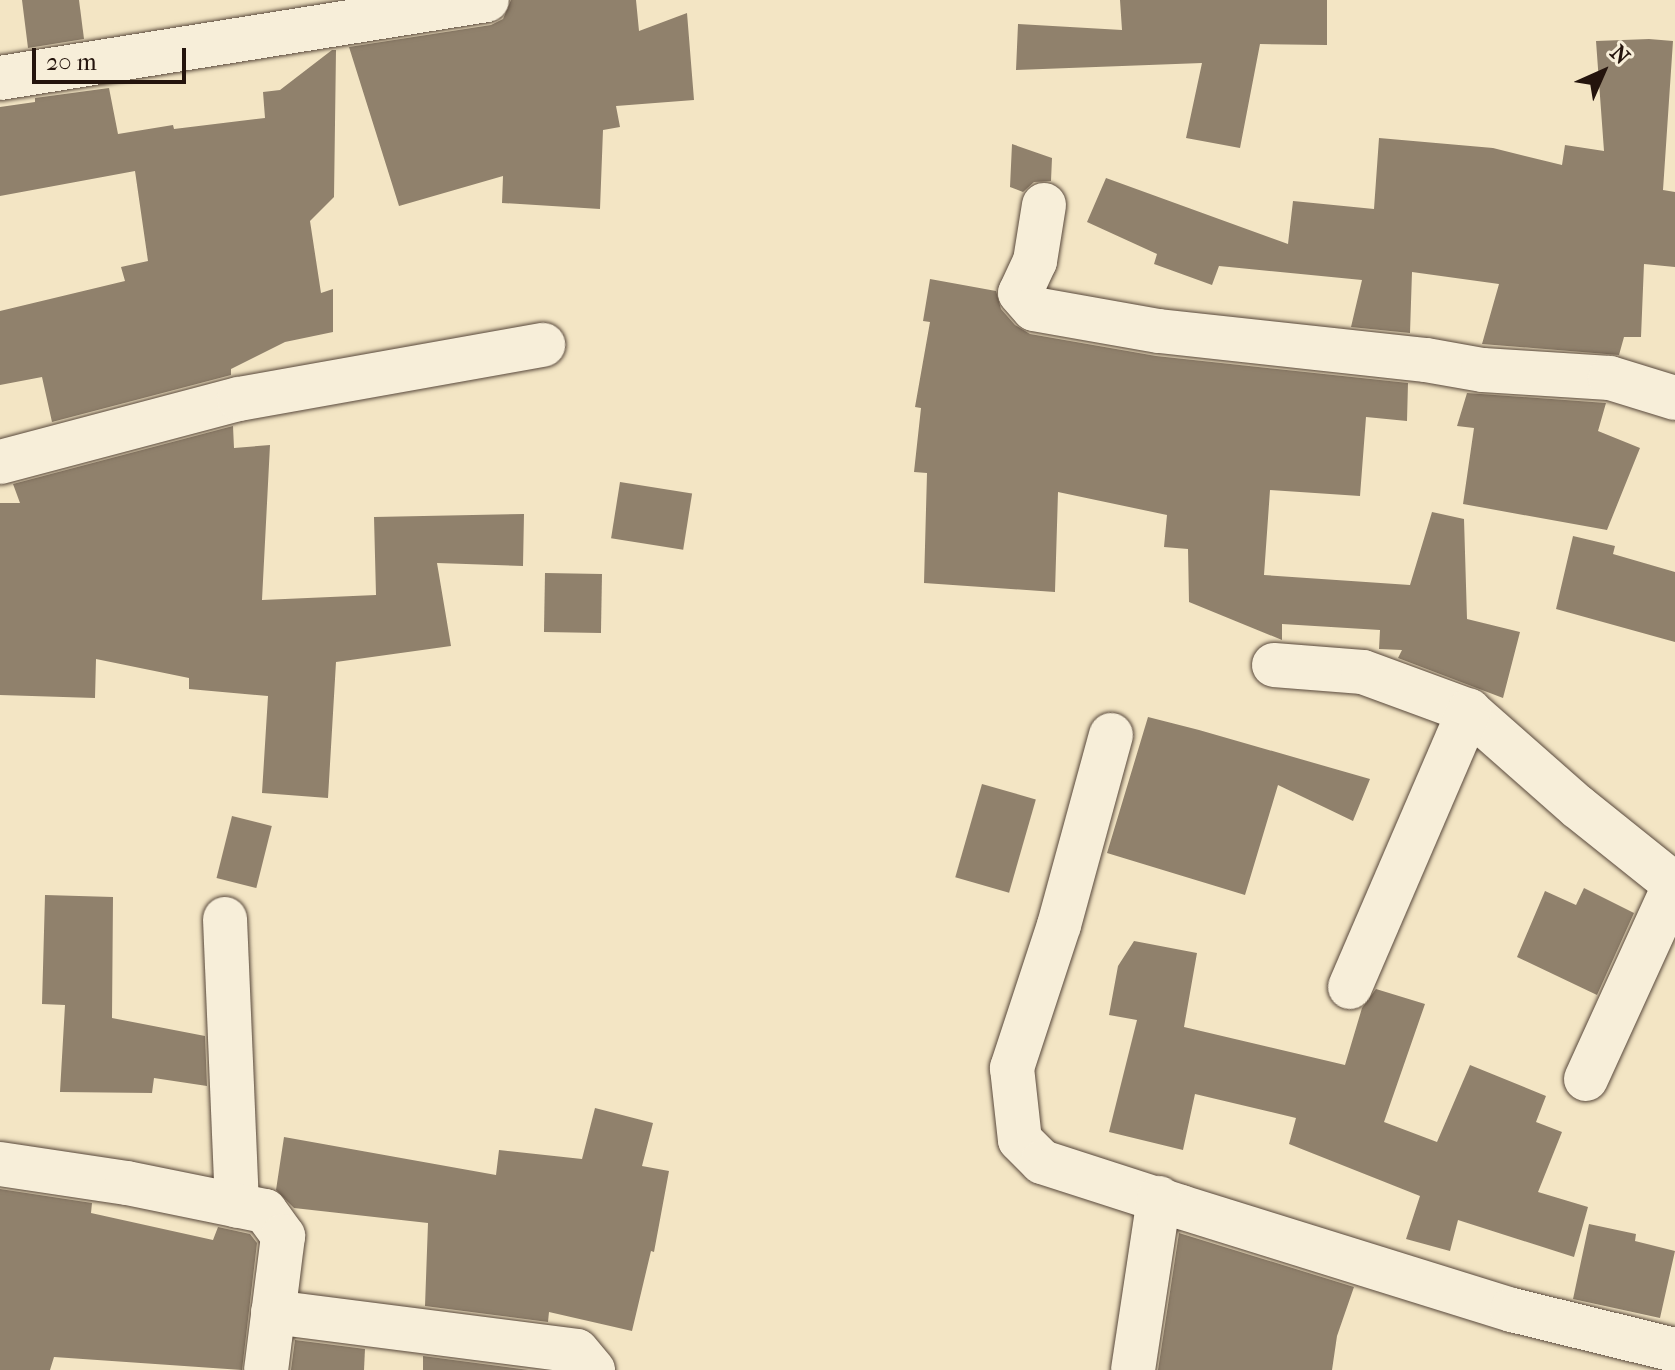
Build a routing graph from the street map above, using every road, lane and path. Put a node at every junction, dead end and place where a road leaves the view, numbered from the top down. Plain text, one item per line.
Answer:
1 (487, 0) edge
2 (0, 78) edge
3 (1044, 205) dead end
4 (543, 345) dead end
5 (1675, 398) edge
6 (0, 462) edge
7 (1274, 665) dead end
8 (1469, 711) junction
9 (1111, 735) dead end
10 (1675, 884) edge
11 (225, 919) dead end
12 (1350, 987) dead end
13 (1586, 1079) dead end
14 (0, 1164) edge
15 (1159, 1198) junction
16 (237, 1206) junction
17 (273, 1312) junction
18 (1675, 1350) edge
19 (266, 1370) edge
20 (593, 1370) edge
21 (1133, 1370) edge

1 - 2 street
3 - 5 street
4 - 6 street
7 - 8 street
8 - 10 street
8 - 12 street
9 - 15 street
10 - 13 street
11 - 16 street
14 - 16 street
15 - 18 street
15 - 21 street
16 - 17 street
17 - 19 street
17 - 20 street

